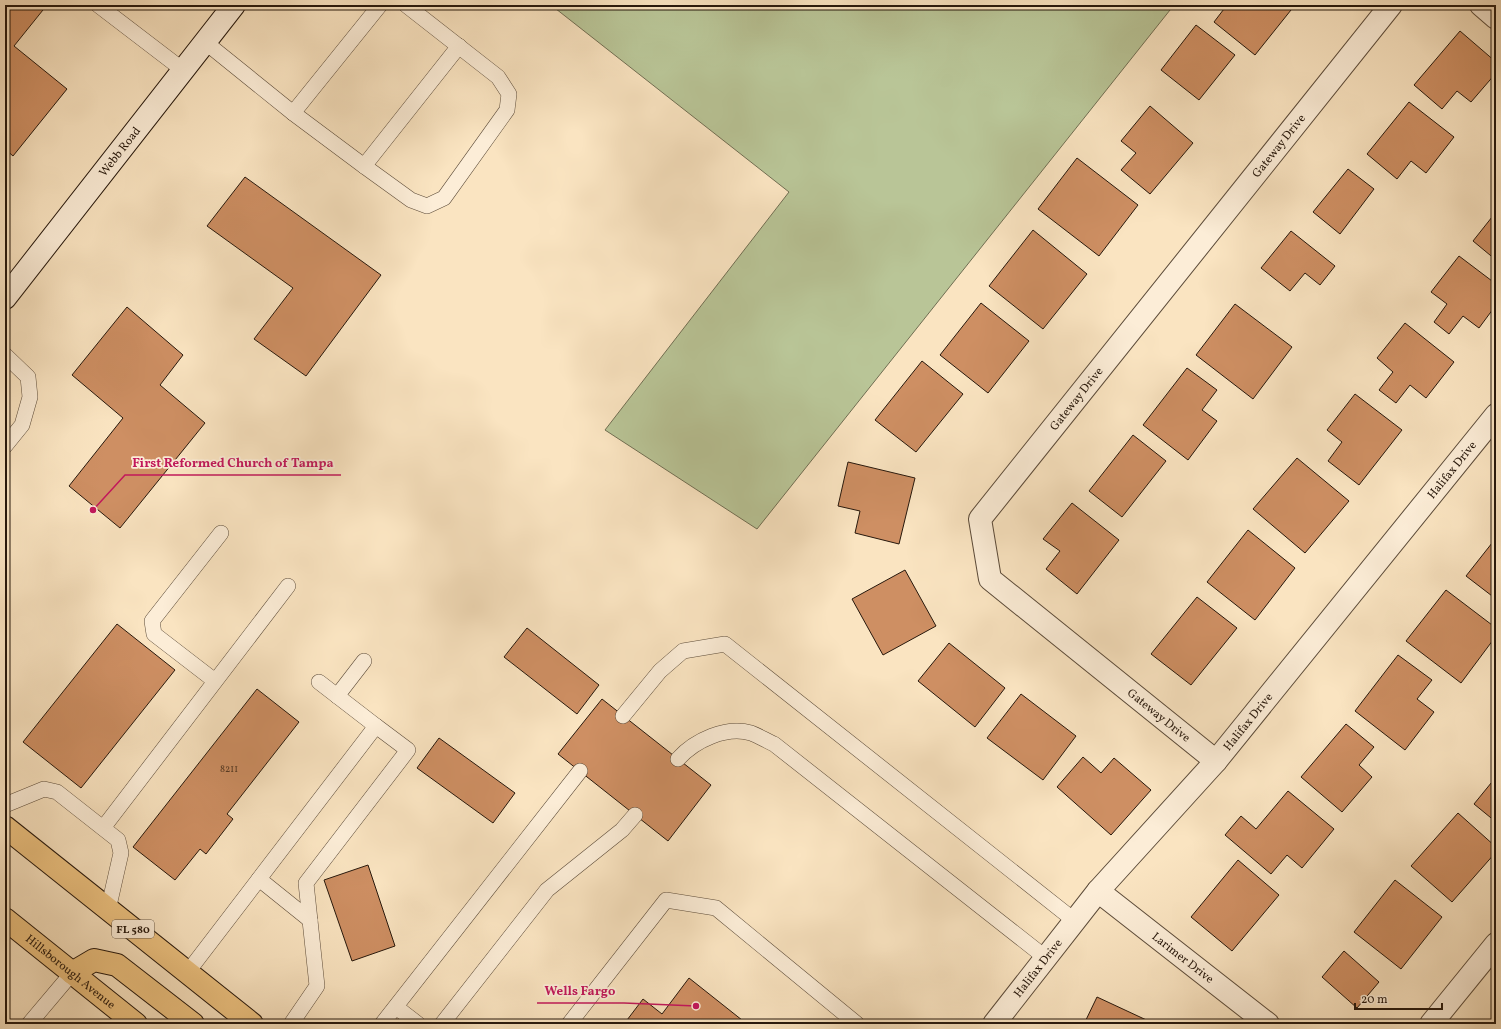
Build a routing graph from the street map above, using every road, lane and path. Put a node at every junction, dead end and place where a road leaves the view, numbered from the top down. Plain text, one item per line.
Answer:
1 (98, 5) edge
2 (234, 5) edge
3 (380, 5) edge
4 (406, 5) edge
5 (1391, 5) edge
6 (1481, 5) edge
7 (1496, 18) edge
8 (205, 42) junction
9 (459, 46) junction
10 (183, 70) junction
11 (293, 113) junction
12 (364, 166) junction
13 (5, 298) edge
14 (5, 355) edge
15 (1496, 415) edge
16 (5, 446) edge
17 (221, 533) dead end
18 (288, 586) dead end
19 (364, 661) dead end
20 (215, 681) junction
21 (319, 682) dead end
22 (336, 696) junction
23 (623, 716) dead end
24 (376, 726) junction
25 (678, 759) dead end
26 (1216, 761) junction
27 (580, 771) dead end
28 (5, 805) edge
29 (635, 815) dead end
30 (5, 827) edge
31 (103, 828) junction
32 (259, 879) junction
33 (1098, 891) junction
34 (108, 910) junction
35 (5, 919) edge
36 (310, 920) junction
37 (1075, 921) junction
38 (1496, 944) edge
39 (1046, 958) junction
40 (72, 972) junction
41 (187, 972) junction
42 (396, 1007) junction
43 (29, 1024) edge
44 (136, 1024) edge
45 (193, 1024) edge
46 (252, 1024) edge
47 (291, 1024) edge
48 (382, 1024) edge
49 (418, 1024) edge
50 (442, 1024) edge
51 (569, 1024) edge
52 (857, 1024) edge
53 (994, 1024) edge
54 (1268, 1024) edge
55 (1431, 1024) edge

1 - 10 lane
2 - 8 street, Webb Road
3 - 11 lane
4 - 9 lane
5 - 26 street, Gateway Drive
6 - 7 street
8 - 10 street, Webb Road
8 - 11 lane
9 - 12 lane
9 - 12 lane
10 - 13 street, Webb Road
11 - 12 lane
14 - 16 lane
15 - 26 street, Halifax Drive
17 - 20 lane
18 - 20 lane
19 - 22 lane
20 - 31 lane
21 - 22 lane
22 - 24 lane
23 - 37 lane
24 - 32 lane
24 - 36 lane
25 - 39 lane
26 - 33 street, Halifax Drive
27 - 42 lane
28 - 31 lane
29 - 50 lane
30 - 34 main road, FL 580
31 - 34 lane
32 - 36 lane
32 - 41 lane
33 - 37 street, Halifax Drive
33 - 54 street, Larimer Drive
34 - 41 main road, FL 580
35 - 40 main road, Hillsborough Avenue
36 - 47 lane
37 - 39 street, Halifax Drive
38 - 55 street
39 - 53 street, Halifax Drive
40 - 43 lane
40 - 44 main road, Hillsborough Avenue
40 - 45 main road
41 - 46 main road, FL 580
42 - 48 lane
42 - 49 lane
51 - 52 lane

